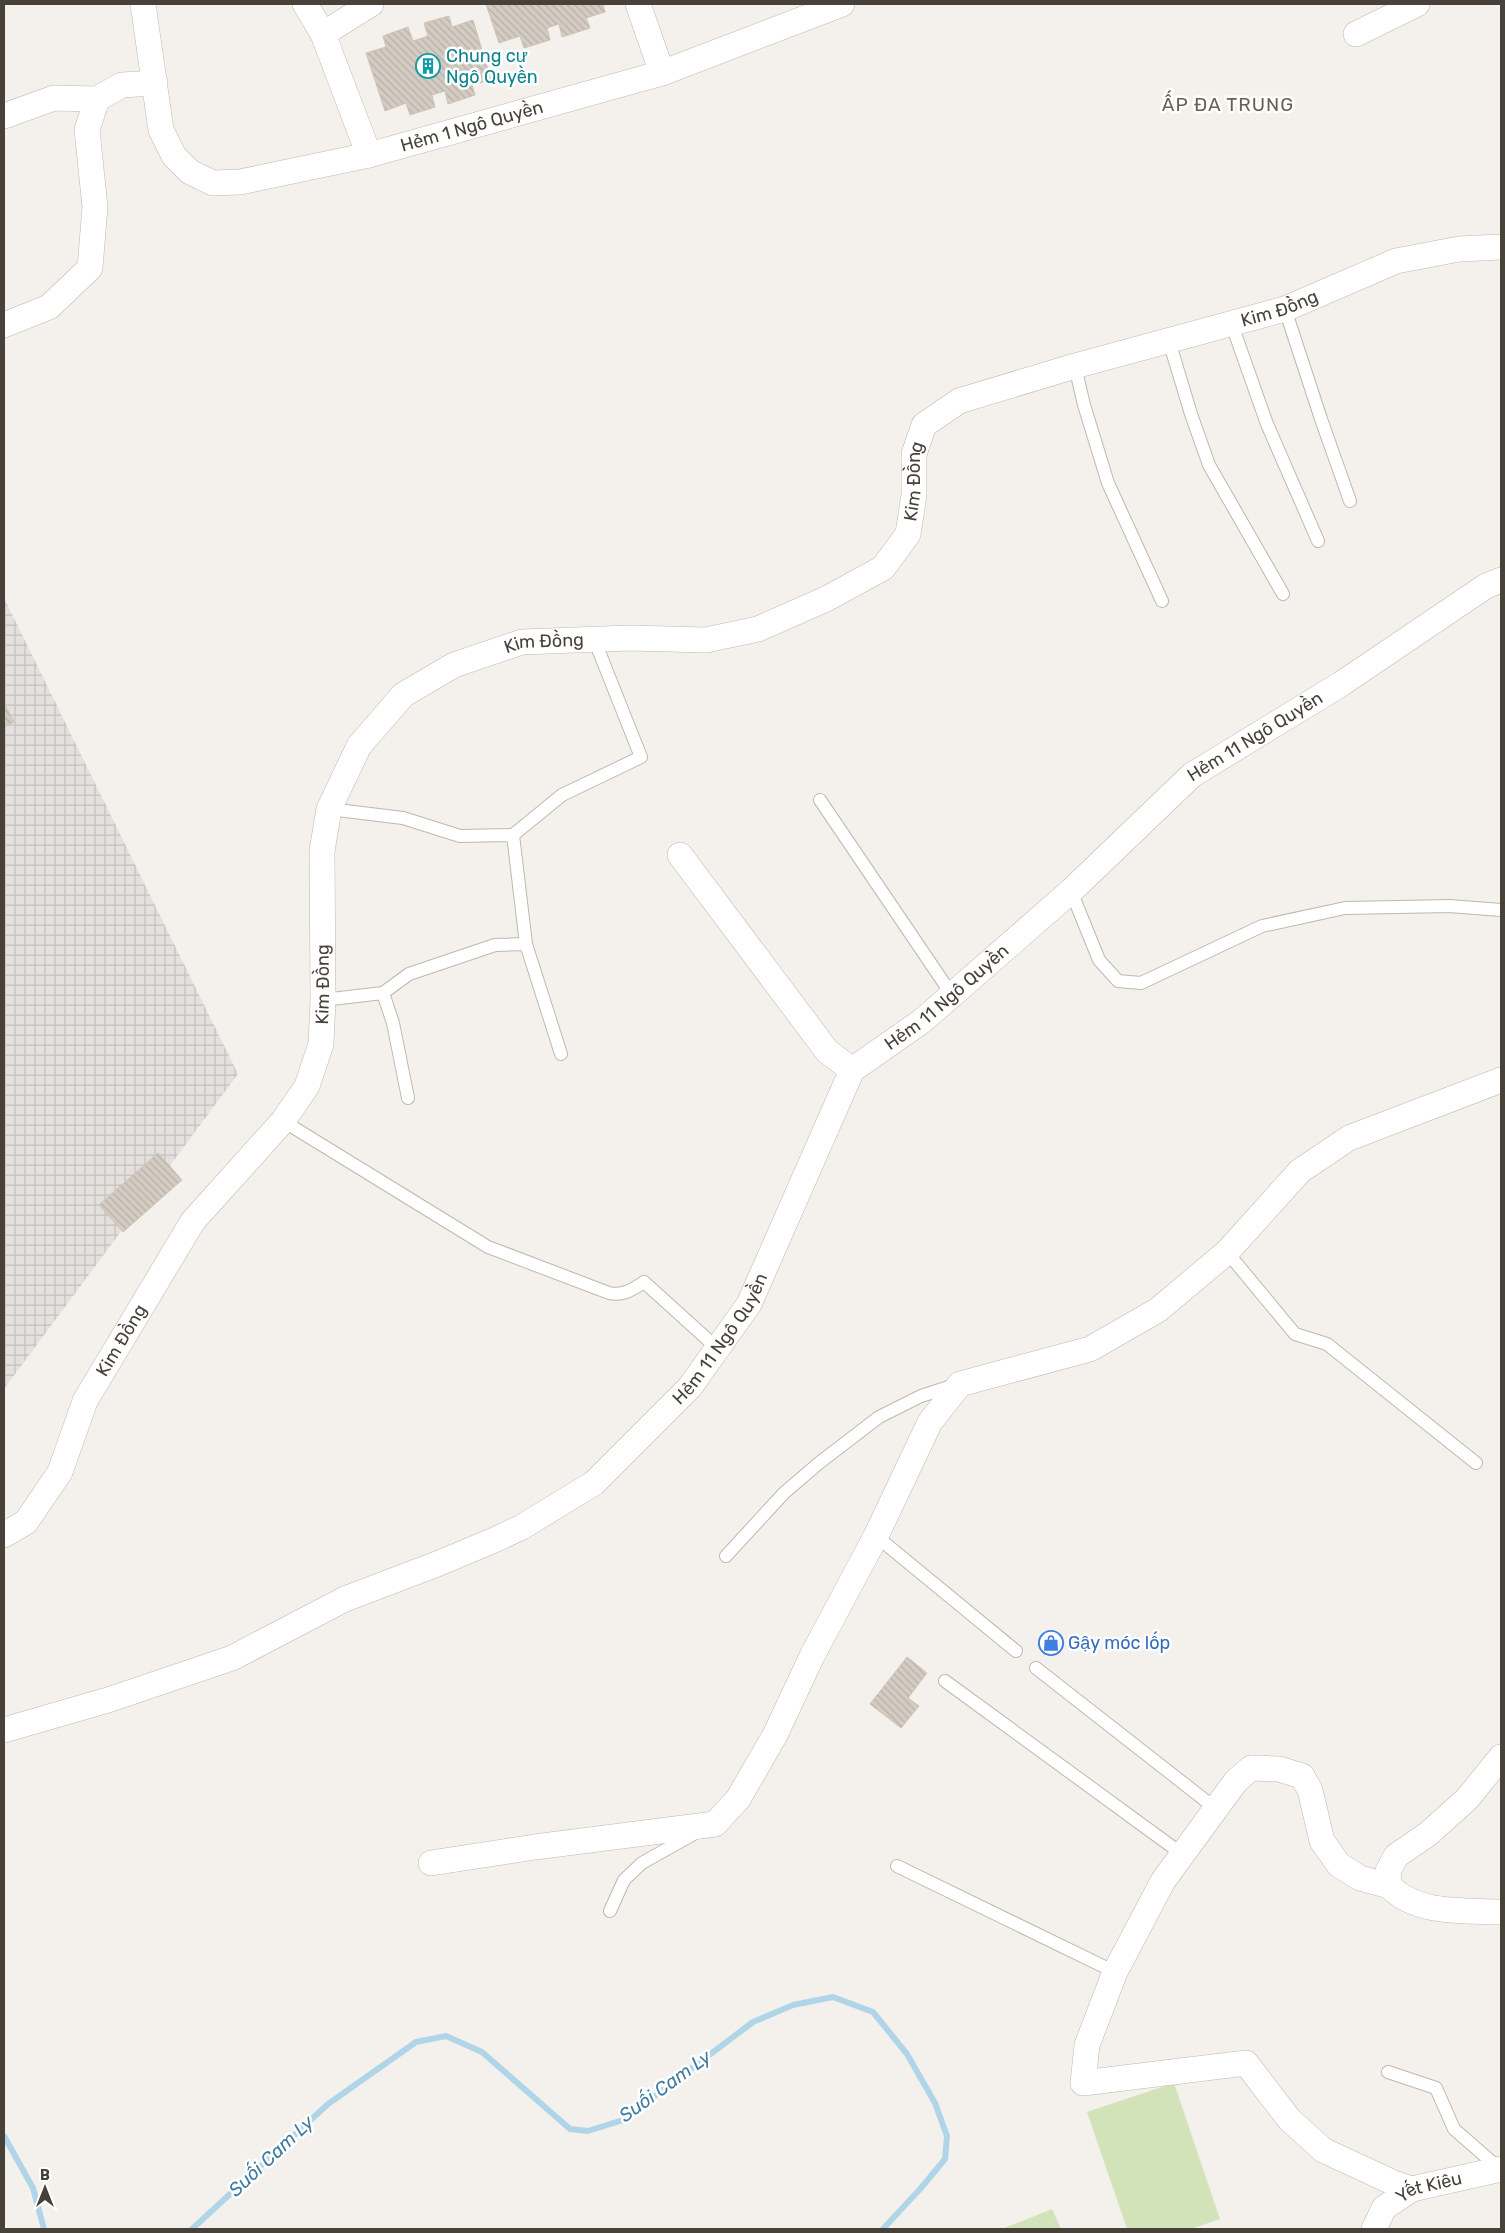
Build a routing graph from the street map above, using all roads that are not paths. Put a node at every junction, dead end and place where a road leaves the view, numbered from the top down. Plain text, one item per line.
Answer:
1 (143, 4) edge
2 (304, 4) edge
3 (371, 4) edge
4 (638, 4) edge
5 (842, 4) edge
6 (1417, 4) edge
7 (323, 34) junction
8 (1356, 34) dead end
9 (662, 73) junction
10 (155, 83) junction
11 (97, 99) junction
12 (4, 116) edge
13 (369, 155) junction
14 (1501, 247) edge
15 (1285, 309) junction
16 (4, 325) edge
17 (1232, 325) junction
18 (1169, 341) junction
19 (1075, 366) junction
20 (1350, 501) dead end
21 (1318, 541) dead end
22 (1501, 580) edge
23 (1283, 594) dead end
24 (1162, 601) dead end
25 (594, 639) junction
26 (820, 800) dead end
27 (329, 809) junction
28 (513, 835) junction
29 (680, 856) dead end
30 (1071, 891) junction
31 (1501, 910) edge
32 (526, 944) junction
33 (384, 994) junction
34 (952, 995) junction
35 (323, 1000) junction
36 (561, 1054) dead end
37 (852, 1070) junction
38 (1501, 1080) edge
39 (408, 1098) dead end
40 (283, 1121) junction
41 (1227, 1252) junction
42 (717, 1348) junction
43 (960, 1384) junction
44 (1476, 1463) dead end
45 (4, 1535) edge
46 (876, 1536) junction
47 (726, 1556) dead end
48 (1016, 1650) dead end
49 (1036, 1668) dead end
50 (945, 1681) dead end
51 (4, 1730) edge
52 (1501, 1757) edge
53 (1215, 1808) junction
54 (715, 1824) junction
55 (1182, 1854) junction
56 (430, 1863) dead end
57 (897, 1866) dead end
58 (1389, 1886) junction
59 (610, 1911) dead end
60 (1501, 1912) edge
61 (1114, 1972) junction
62 (1388, 2072) dead end
63 (1501, 2169) edge
64 (1412, 2189) junction
65 (1374, 2229) edge

1 - 10 street, Hẻm 1 Ngô Quyền
2 - 7 street
3 - 7 street
4 - 9 street
5 - 9 street, Hẻm 1 Ngô Quyền
6 - 8 street
7 - 13 street
9 - 13 street, Hẻm 1 Ngô Quyền
10 - 11 street
10 - 13 street, Hẻm 1 Ngô Quyền
11 - 12 street
11 - 16 street
14 - 15 street, Kim Đồng
15 - 17 street, Kim Đồng
15 - 20 lane
17 - 18 street, Kim Đồng
17 - 21 lane
18 - 19 street, Kim Đồng
18 - 23 lane
19 - 24 lane
19 - 25 street, Kim Đồng
22 - 30 street, Hẻm 11 Ngô Quyền
25 - 27 street, Kim Đồng
25 - 28 lane
26 - 34 lane
27 - 28 lane
27 - 35 street, Kim Đồng
28 - 32 lane
29 - 37 street
30 - 31 lane
30 - 34 street, Hẻm 11 Ngô Quyền
32 - 33 lane
32 - 36 lane
33 - 35 lane
33 - 39 lane
34 - 37 street, Hẻm 11 Ngô Quyền
35 - 40 street, Kim Đồng
37 - 42 street, Hẻm 11 Ngô Quyền
38 - 41 street
40 - 42 lane
40 - 45 street, Kim Đồng
41 - 43 street
41 - 44 lane
42 - 51 street, Hẻm 11 Ngô Quyền
43 - 46 street
43 - 47 lane
46 - 48 lane
46 - 54 street
49 - 53 lane
50 - 55 lane
52 - 58 street
53 - 55 street
53 - 58 street
54 - 56 street
54 - 59 lane
55 - 61 street
57 - 61 lane
58 - 60 street
61 - 64 street
62 - 63 lane
63 - 64 street, Yết Kiêu
64 - 65 street, Yết Kiêu

